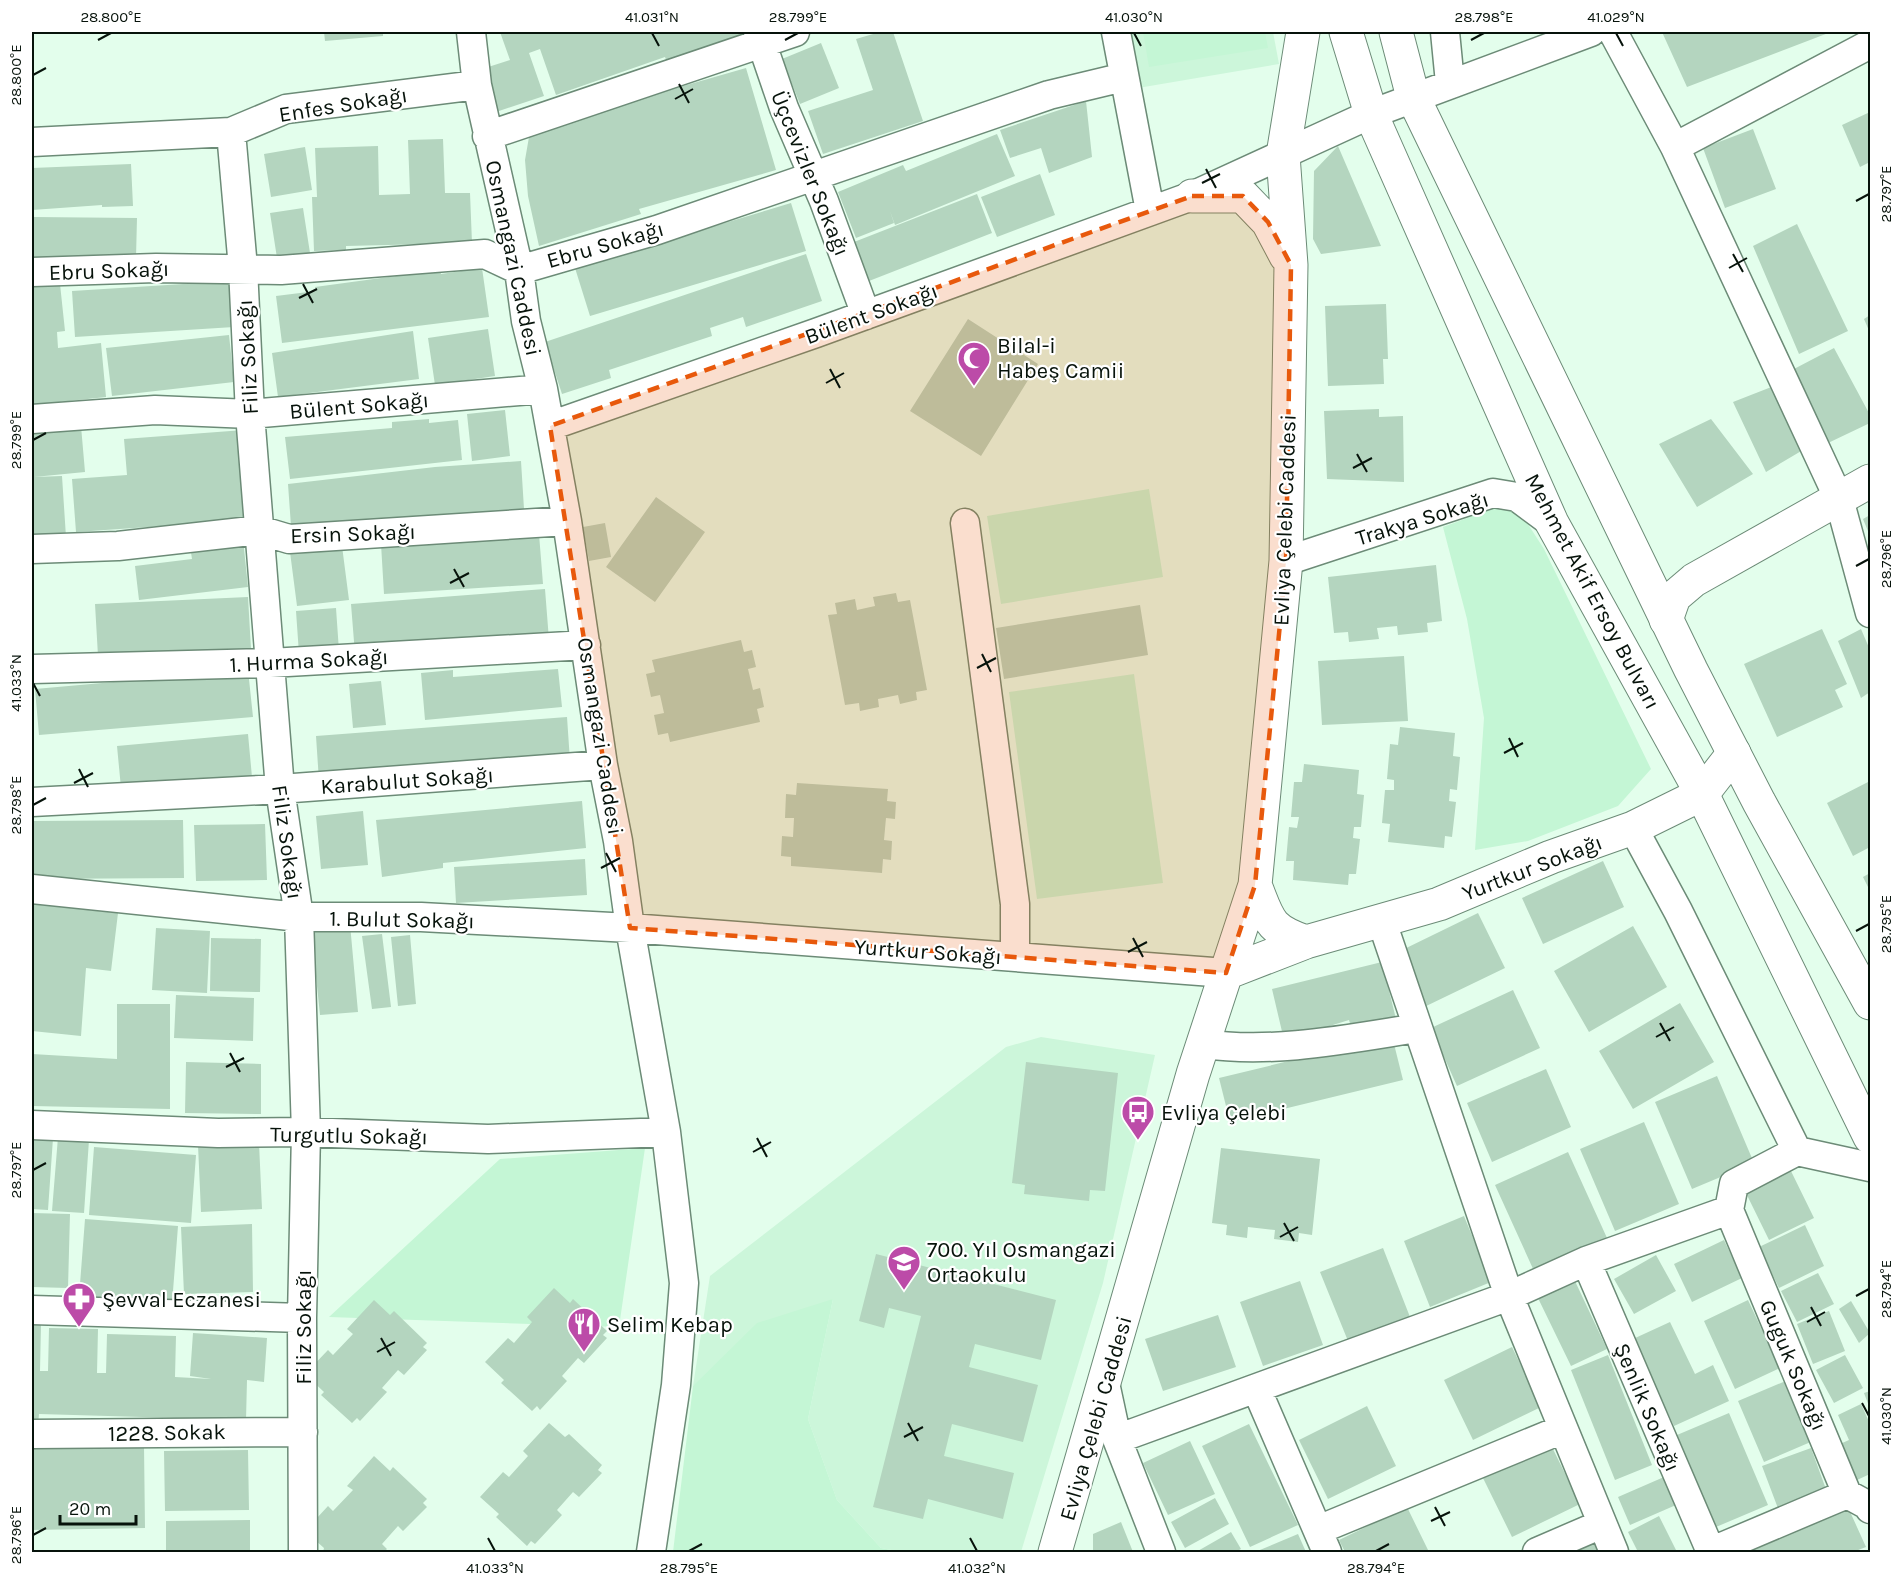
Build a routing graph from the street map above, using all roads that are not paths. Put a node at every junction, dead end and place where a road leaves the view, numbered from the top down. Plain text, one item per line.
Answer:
1 (471, 32) edge
2 (795, 32) edge
3 (1116, 32) edge
4 (1302, 32) edge
5 (1346, 32) edge
6 (1396, 32) edge
7 (1445, 32) edge
8 (1613, 32) edge
9 (1579, 34) edge
10 (759, 37) edge
11 (1870, 44) edge
12 (1125, 77) junction
13 (1450, 83) junction
14 (477, 85) junction
15 (1413, 97) junction
16 (1371, 114) junction
17 (231, 132) junction
18 (487, 136) junction
19 (32, 142) edge
20 (1675, 147) junction
21 (1283, 155) junction
22 (812, 177) junction
23 (1192, 196) junction
24 (1150, 211) junction
25 (1291, 265) junction
26 (243, 268) junction
27 (519, 270) junction
28 (32, 273) edge
29 (866, 315) junction
30 (543, 389) junction
31 (250, 414) junction
32 (32, 419) edge
33 (550, 426) junction
34 (1870, 481) edge
35 (1839, 499) junction
36 (567, 521) junction
37 (965, 523) dead end
38 (1552, 523) junction
39 (259, 530) junction
40 (32, 549) edge
41 (1286, 561) junction
42 (1870, 614) edge
43 (1666, 620) junction
44 (586, 645) junction
45 (270, 663) junction
46 (32, 669) edge
47 (1734, 753) junction
48 (603, 765) junction
49 (280, 789) junction
50 (1702, 794) junction
51 (32, 802) edge
52 (1634, 828) junction
53 (1255, 885) junction
54 (32, 889) edge
55 (299, 917) junction
56 (1382, 922) junction
57 (630, 928) junction
58 (1306, 942) junction
59 (1015, 957) junction
60 (1226, 973) junction
61 (1870, 1003) edge
62 (1418, 1028) junction
63 (1203, 1044) junction
64 (32, 1125) edge
65 (306, 1132) junction
66 (666, 1132) junction
67 (1870, 1137) edge
68 (1797, 1150) junction
69 (1870, 1167) edge
70 (1729, 1210) junction
71 (1586, 1261) junction
72 (1509, 1296) junction
73 (32, 1310) edge
74 (302, 1318) junction
75 (1106, 1383) junction
76 (1257, 1389) junction
77 (1563, 1429) junction
78 (303, 1431) junction
79 (32, 1434) edge
80 (1117, 1439) junction
81 (1847, 1494) junction
82 (1870, 1509) edge
83 (1602, 1524) junction
84 (1323, 1541) edge
85 (303, 1552) edge
86 (651, 1552) edge
87 (1055, 1552) edge
88 (1161, 1552) edge
89 (1537, 1552) edge
90 (1614, 1552) edge
91 (1711, 1552) edge

1 - 14 street, Osmangazi Caddesi
2 - 10 street
3 - 12 street
4 - 21 street, Evliya Çelebi Caddesi
5 - 16 street, Mehmet Akif Ersoy Bulvarı
6 - 15 street
7 - 13 street
8 - 20 street
9 - 13 street, Bülent Sokağı
10 - 18 street
10 - 22 street, Üçcevizler Sokağı
11 - 20 street
12 - 22 street, Ebru Sokağı
12 - 24 street
13 - 15 street, Bülent Sokağı
14 - 17 street, Enfes Sokağı
14 - 18 street, Osmangazi Caddesi
15 - 16 street, Bülent Sokağı
15 - 43 street
16 - 21 street, Bülent Sokağı
16 - 38 street, Mehmet Akif Ersoy Bulvarı
17 - 19 street, Enfes Sokağı
17 - 26 street, Filiz Sokağı
18 - 27 street, Osmangazi Caddesi
20 - 35 street
21 - 23 street, Bülent Sokağı
21 - 25 street, Evliya Çelebi Caddesi
22 - 27 street, Ebru Sokağı
22 - 29 street, Üçcevizler Sokağı
23 - 24 street, Bülent Sokağı
23 - 25 street
24 - 29 street, Bülent Sokağı
25 - 41 street, Evliya Çelebi Caddesi
26 - 27 street, Ebru Sokağı
26 - 28 street, Ebru Sokağı
26 - 31 street, Filiz Sokağı
27 - 30 street, Osmangazi Caddesi
29 - 33 street, Bülent Sokağı
30 - 31 street, Bülent Sokağı
30 - 33 street, Osmangazi Caddesi
31 - 32 street, Bülent Sokağı
31 - 39 street, Filiz Sokağı
33 - 36 street, Osmangazi Caddesi
34 - 35 street
35 - 42 street
35 - 43 street
36 - 39 street, Ersin Sokağı
36 - 44 street, Osmangazi Caddesi
37 - 59 street
38 - 41 street, Trakya Sokağı
38 - 50 street, Mehmet Akif Ersoy Bulvarı
39 - 40 street, Ersin Sokağı
39 - 45 street, Filiz Sokağı
41 - 53 street, Evliya Çelebi Caddesi
43 - 47 street
44 - 45 street, 1. Hurma Sokağı
44 - 48 street, Osmangazi Caddesi
45 - 46 street, 1. Hurma Sokağı
45 - 49 street, Filiz Sokağı
47 - 50 street, Yurtkur Sokağı
47 - 61 street
48 - 49 street, Karabulut Sokağı
48 - 57 street, Osmangazi Caddesi
49 - 51 street, Karabulut Sokağı
49 - 55 street, Filiz Sokağı
50 - 52 street, Yurtkur Sokağı
50 - 67 street, Mehmet Akif Ersoy Bulvarı
52 - 56 street, Yurtkur Sokağı
52 - 68 street
53 - 58 street, Evliya Çelebi Caddesi
53 - 60 street, Evliya Çelebi Caddesi
54 - 55 street, 1. Bulut Sokağı
55 - 57 street, 1. Bulut Sokağı
55 - 65 street, Filiz Sokağı
56 - 58 street, Yurtkur Sokağı
56 - 62 street
57 - 59 street, Yurtkur Sokağı
57 - 66 street, Osmangazi Caddesi
58 - 60 street
59 - 60 street, Yurtkur Sokağı
60 - 63 street, Evliya Çelebi Caddesi
62 - 63 street
62 - 72 street
63 - 75 street, Evliya Çelebi Caddesi
64 - 65 street, Turgutlu Sokağı
65 - 66 street, Turgutlu Sokağı
65 - 74 street, Filiz Sokağı
66 - 86 street, Osmangazi Caddesi
68 - 69 street
68 - 70 street
70 - 71 street
70 - 81 street, Guguk Sokağı
71 - 72 street
71 - 91 street, Şenlik Sokağı
72 - 76 street
72 - 77 street
73 - 74 street
74 - 78 street, Filiz Sokağı
75 - 80 street
75 - 87 street, Evliya Çelebi Caddesi
76 - 80 street
76 - 84 street
77 - 83 street
77 - 84 street
78 - 79 street, 1228. Sokak
78 - 85 street, Filiz Sokağı
80 - 88 street
81 - 82 street
81 - 91 street
83 - 89 street
83 - 90 street

